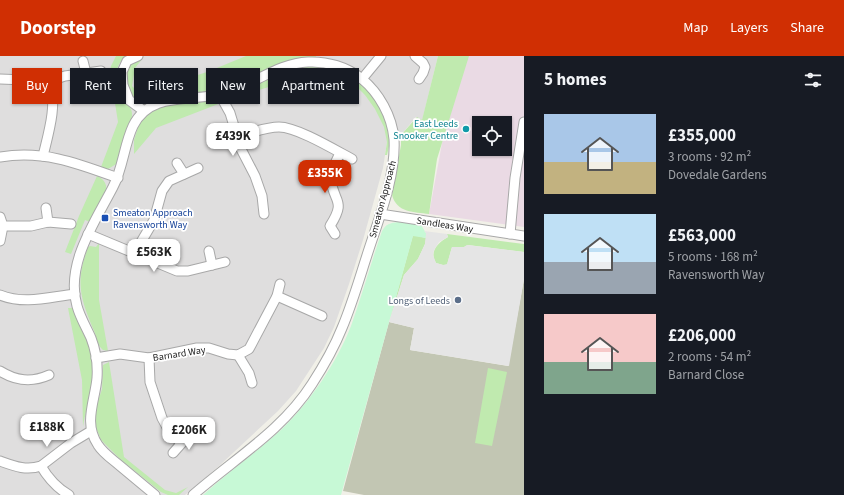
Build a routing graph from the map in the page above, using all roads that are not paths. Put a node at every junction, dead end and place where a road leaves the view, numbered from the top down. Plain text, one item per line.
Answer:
1 (138, 56) edge
2 (381, 56) edge
3 (415, 56) edge
4 (83, 61) dead end
5 (85, 68) edge
6 (260, 78) edge
7 (0, 79) edge
8 (12, 79) edge
9 (362, 79) junction
10 (419, 79) dead end
11 (206, 96) edge
12 (54, 104) edge
13 (225, 104) edge
14 (144, 111) junction
15 (524, 122) edge
16 (237, 137) junction
17 (340, 152) junction
18 (0, 156) edge
19 (44, 156) junction
20 (352, 158) dead end
21 (177, 163) dead end
22 (198, 168) dead end
23 (184, 174) junction
24 (118, 178) junction
25 (46, 208) dead end
26 (264, 214) dead end
27 (380, 214) junction
28 (2, 222) edge
29 (48, 222) junction
30 (71, 224) dead end
31 (88, 234) junction
32 (335, 234) dead end
33 (510, 234) junction
34 (524, 236) edge
35 (0, 241) edge
36 (209, 251) dead end
37 (134, 254) junction
38 (225, 262) dead end
39 (212, 265) junction
40 (280, 284) dead end
41 (75, 294) junction
42 (0, 295) edge
43 (277, 296) junction
44 (322, 316) dead end
45 (238, 355) junction
46 (96, 358) junction
47 (149, 358) junction
48 (0, 371) edge
49 (49, 375) dead end
50 (252, 383) dead end
51 (92, 431) junction
52 (189, 435) dead end
53 (181, 443) junction
54 (173, 454) dead end
55 (0, 461) edge
56 (41, 466) junction
57 (69, 495) edge
58 (155, 495) edge
59 (193, 495) edge

1 - 14 street
2 - 9 street
3 - 10 street
4 - 5 street
6 - 9 street, Smeaton Approach
7 - 8 street
9 - 27 street, Smeaton Approach
11 - 14 street, Smeaton Approach
12 - 19 street
13 - 16 street
14 - 24 street, Smeaton Approach
15 - 33 street
16 - 17 street
16 - 26 street
17 - 20 street
17 - 32 street
18 - 19 street
19 - 24 street
21 - 23 street
22 - 23 street
23 - 37 street
24 - 31 street, Smeaton Approach
25 - 29 street
27 - 33 street, Sandleas Way
27 - 59 street, Smeaton Approach
28 - 29 street
28 - 35 street
29 - 30 street
31 - 37 street
31 - 41 street, Smeaton Approach
33 - 34 street, Sandleas Way
36 - 39 street
37 - 39 street
38 - 39 street
40 - 43 street
41 - 42 street
41 - 46 street, Smeaton Approach
43 - 44 street
43 - 45 street
45 - 47 street, Barnard Way
45 - 50 street
46 - 47 street, Barnard Way
46 - 51 street, Smeaton Approach
47 - 53 street
48 - 49 street
51 - 56 street
51 - 58 street, Smeaton Approach
52 - 53 street
53 - 54 street
55 - 56 street
56 - 57 street

